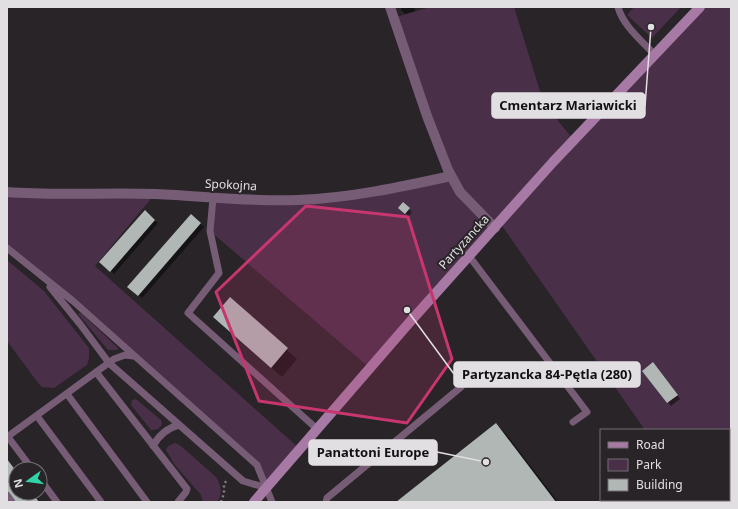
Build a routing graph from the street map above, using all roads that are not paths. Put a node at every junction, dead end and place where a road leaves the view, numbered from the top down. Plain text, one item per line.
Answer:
1 (390, 7) edge
2 (618, 7) edge
3 (700, 7) edge
4 (655, 55) junction
5 (451, 176) junction
6 (7, 192) edge
7 (213, 198) junction
8 (495, 228) junction
9 (7, 248) edge
10 (469, 256) junction
11 (35, 271) junction
12 (133, 356) junction
13 (109, 363) junction
14 (478, 368) dead end
15 (96, 372) junction
16 (66, 394) junction
17 (37, 416) junction
18 (573, 422) dead end
19 (179, 425) junction
20 (318, 429) junction
21 (8, 437) edge
22 (153, 446) junction
23 (26, 461) edge
24 (267, 488) junction
25 (48, 490) edge
26 (7, 495) edge
27 (12, 502) edge
28 (57, 502) edge
29 (101, 502) edge
30 (147, 502) edge
31 (178, 502) edge
32 (254, 502) edge
33 (272, 502) edge
34 (326, 502) edge

1 - 5 street
2 - 4 lane
3 - 4 main road, Partyzancka
4 - 8 main road, Partyzancka
5 - 7 street, Spokojna
5 - 8 street
6 - 7 street, Spokojna
7 - 20 lane
8 - 10 main road, Partyzancka
9 - 11 lane
10 - 18 lane
10 - 20 main road, Partyzancka
11 - 12 lane
11 - 13 lane
12 - 13 lane
12 - 24 lane
13 - 15 lane
13 - 19 lane
14 - 34 lane
15 - 16 lane
15 - 22 lane
16 - 17 lane
16 - 30 lane
17 - 21 lane
17 - 29 lane
19 - 22 lane
19 - 24 lane
20 - 24 main road, Partyzancka
21 - 23 lane
22 - 31 lane
24 - 32 main road, Partyzancka
24 - 33 lane
25 - 28 lane
26 - 27 lane

